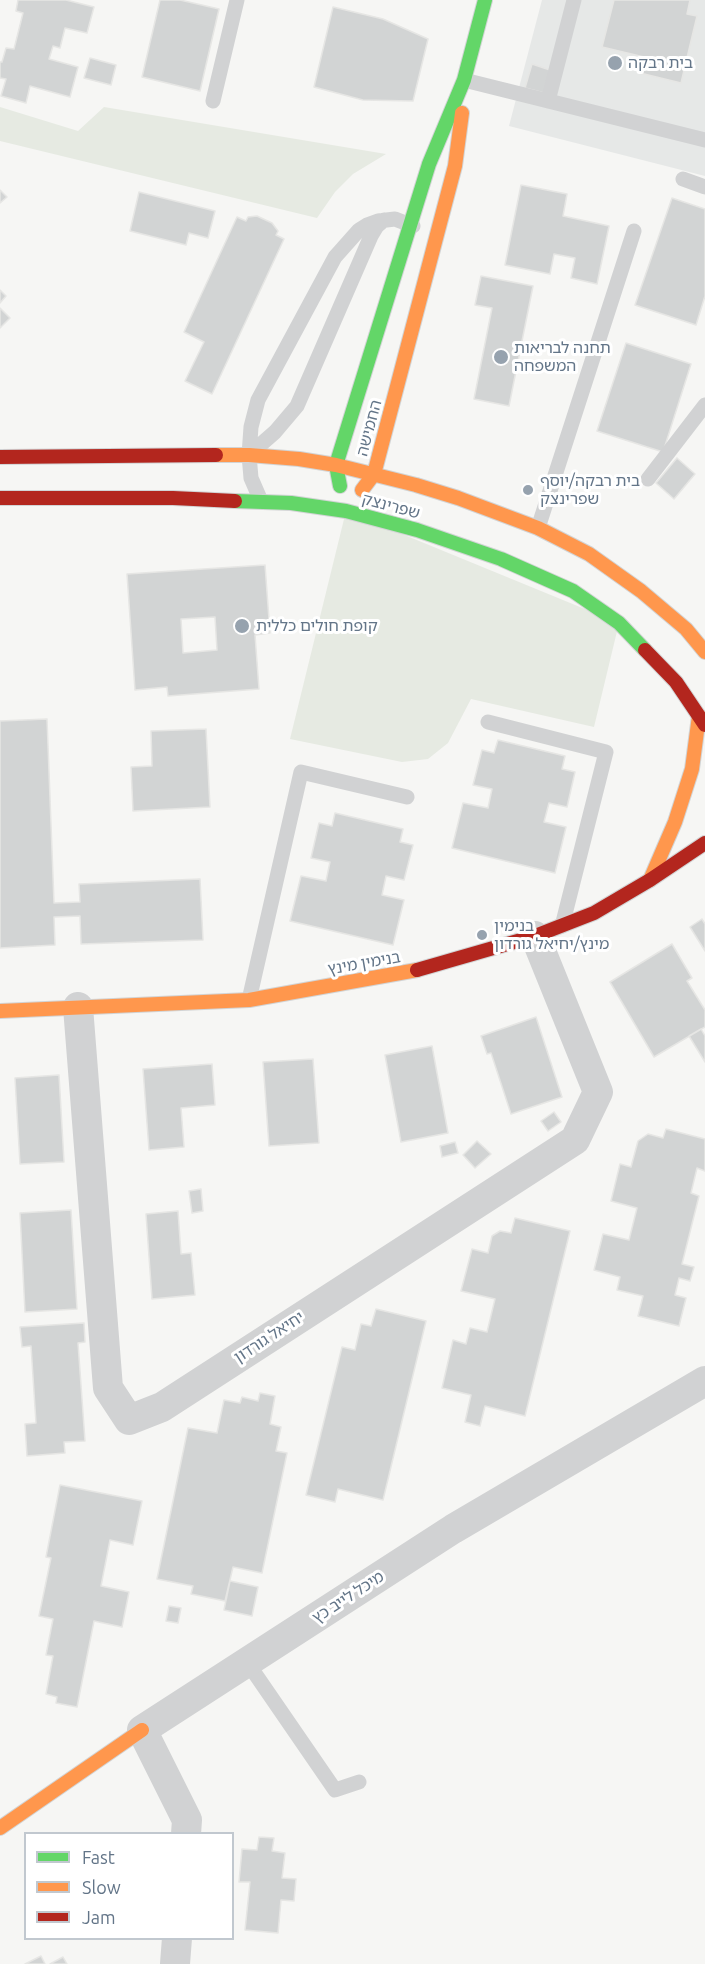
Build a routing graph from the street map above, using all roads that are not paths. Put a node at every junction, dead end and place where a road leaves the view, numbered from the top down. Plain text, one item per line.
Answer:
1 (237, 0) edge
2 (485, 0) edge
3 (574, 0) edge
4 (464, 80) junction
5 (213, 101) dead end
6 (548, 101) junction
7 (705, 140) edge
8 (682, 179) dead end
9 (705, 187) edge
10 (384, 220) junction
11 (410, 224) junction
12 (634, 231) dead end
13 (437, 236) junction
14 (705, 405) edge
15 (249, 455) junction
16 (0, 457) edge
17 (336, 465) junction
18 (374, 474) junction
19 (648, 479) dead end
20 (0, 498) edge
21 (261, 501) junction
22 (346, 511) junction
23 (538, 528) junction
24 (705, 652) edge
25 (702, 721) edge
26 (488, 722) dead end
27 (407, 797) dead end
28 (705, 843) edge
29 (650, 880) junction
30 (549, 931) junction
31 (249, 1000) junction
32 (78, 1007) junction
33 (0, 1011) edge
34 (705, 1381) edge
35 (247, 1662) junction
36 (142, 1730) junction
37 (359, 1782) dead end
38 (0, 1828) edge
39 (186, 1832) edge
40 (177, 1940) edge
41 (175, 1964) edge

1 - 5 lane
2 - 4 street, החמישה
3 - 6 lane
4 - 6 lane
4 - 11 street, החמישה
4 - 13 street, החמישה
6 - 7 lane
8 - 9 lane
10 - 11 lane
10 - 15 lane
10 - 15 lane
11 - 13 lane
11 - 17 street, החמישה
12 - 23 lane
13 - 18 street, החמישה
14 - 19 lane
15 - 16 street, שפרינצק
15 - 17 street, שפרינצק
15 - 21 lane
17 - 18 street, שפרינצק
17 - 22 street, החמישה
18 - 22 street, החמישה
18 - 23 street, שפרינצק
20 - 21 street, שפרינצק
21 - 22 street, שפרינצק
22 - 25 street, שפרינצק
23 - 24 street, שפרינצק
25 - 29 street
26 - 30 lane
27 - 31 lane
28 - 29 street, בנימין מינץ
29 - 30 street, בנימין מינץ
30 - 31 street, בנימין מינץ
30 - 32 street, יחיאל גורדון
31 - 32 street, בנימין מינץ
32 - 33 street, בנימין מינץ
34 - 35 street, מיכל לייב כץ
35 - 36 street, מיכל לייב כץ
35 - 37 lane
36 - 38 street, מיכל לייב כץ
36 - 39 street
40 - 41 street

